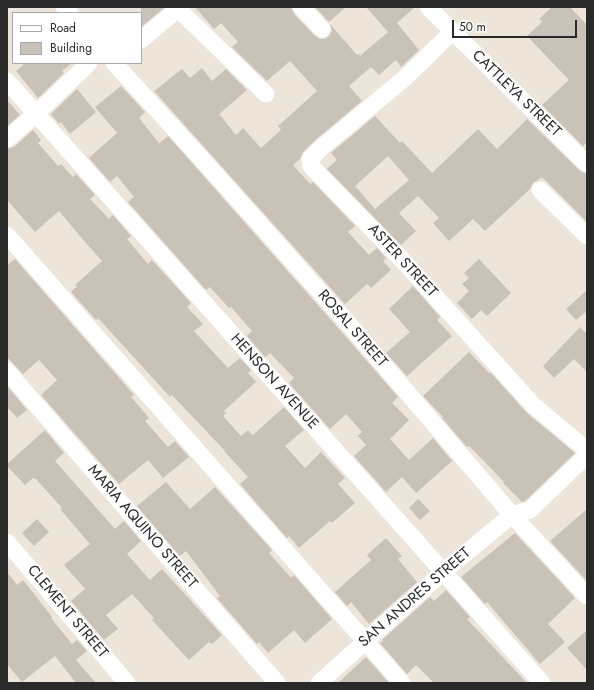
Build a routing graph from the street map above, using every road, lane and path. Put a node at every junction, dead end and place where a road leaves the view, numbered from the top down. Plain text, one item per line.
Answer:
1 (301, 7) edge
2 (428, 7) edge
3 (179, 8) edge
4 (322, 29) dead end
5 (452, 32) junction
6 (142, 39) edge
7 (88, 64) edge
8 (115, 64) edge
9 (7, 81) edge
10 (266, 94) dead end
11 (36, 114) junction
12 (7, 139) edge
13 (587, 164) edge
14 (540, 190) dead end
15 (7, 235) edge
16 (587, 236) edge
17 (7, 371) edge
18 (587, 450) edge
19 (587, 455) edge
20 (512, 515) junction
21 (7, 542) edge
22 (443, 572) junction
23 (587, 596) edge
24 (365, 642) junction
25 (127, 683) edge
26 (277, 683) edge
27 (319, 683) edge
28 (402, 683) edge
29 (542, 683) edge

1 - 4 street
2 - 5 street, CATTLEYA STREET
3 - 6 street
3 - 10 street
5 - 13 street, CATTLEYA STREET
5 - 18 street, ASTER STREET
7 - 11 street
8 - 20 street, ROSAL STREET
9 - 11 street, HENSON AVENUE
11 - 12 street
11 - 22 street, HENSON AVENUE
14 - 16 street
15 - 24 street
17 - 26 street, MARIA AQUINO STREET
19 - 20 street
20 - 22 street, SAN ANDRES STREET
20 - 23 street, ROSAL STREET
21 - 25 street, CLEMENT STREET
22 - 24 street, SAN ANDRES STREET
22 - 29 street, HENSON AVENUE
24 - 27 street, SAN ANDRES STREET
24 - 28 street

